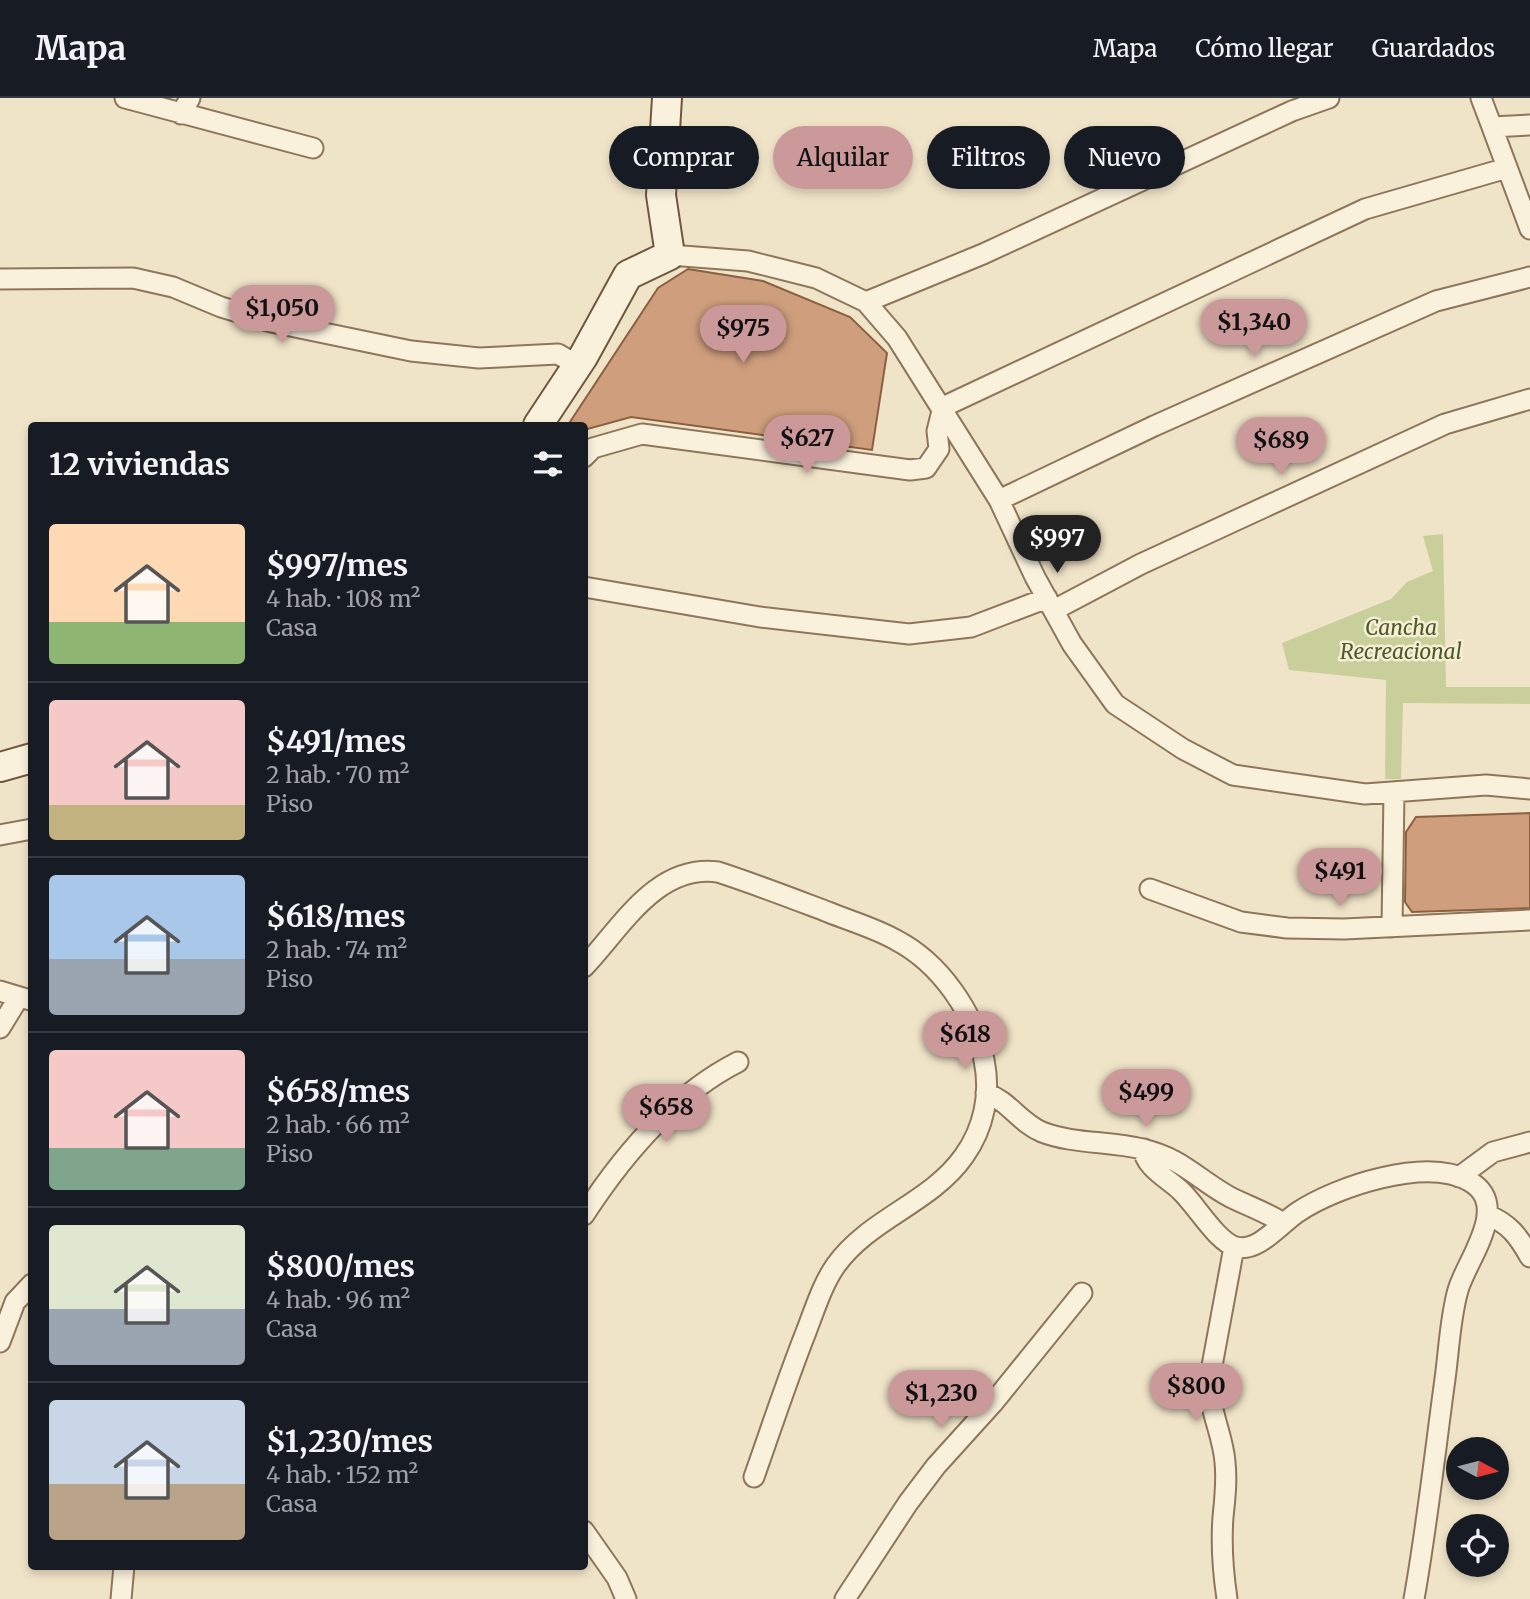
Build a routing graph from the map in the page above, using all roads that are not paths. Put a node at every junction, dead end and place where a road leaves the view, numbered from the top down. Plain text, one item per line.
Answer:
1 (125, 98) edge
2 (667, 98) edge
3 (1329, 98) edge
4 (1481, 98) edge
5 (186, 106) edge
6 (1530, 125) edge
7 (1492, 127) junction
8 (313, 148) dead end
9 (1507, 168) junction
10 (1530, 229) edge
11 (670, 255) junction
12 (1530, 277) edge
13 (0, 279) edge
14 (866, 302) junction
15 (577, 365) junction
16 (1530, 399) edge
17 (943, 407) junction
18 (540, 422) edge
19 (588, 453) edge
20 (999, 500) junction
21 (588, 588) edge
22 (1050, 604) junction
23 (28, 759) edge
24 (0, 767) edge
25 (1530, 789) edge
26 (1394, 792) junction
27 (28, 830) edge
28 (0, 835) edge
29 (1150, 889) dead end
30 (1530, 920) edge
31 (1392, 927) junction
32 (588, 963) edge
33 (0, 991) edge
34 (25, 999) edge
35 (0, 1028) edge
36 (738, 1062) dead end
37 (986, 1093) junction
38 (1530, 1142) edge
39 (1144, 1149) junction
40 (1459, 1177) junction
41 (588, 1209) edge
42 (1487, 1215) junction
43 (1283, 1223) junction
44 (1234, 1247) junction
45 (1530, 1256) edge
46 (28, 1288) edge
47 (1082, 1293) dead end
48 (0, 1342) edge
49 (754, 1477) dead end
50 (588, 1537) edge
51 (124, 1570) edge
52 (121, 1599) edge
53 (626, 1599) edge
54 (845, 1599) edge
55 (1227, 1599) edge
56 (1414, 1599) edge

1 - 5 street
2 - 11 street
3 - 14 street
4 - 7 street
5 - 8 street
6 - 7 street
7 - 9 street
9 - 10 street
9 - 17 street
11 - 14 street
11 - 15 street
12 - 20 street
13 - 15 street
14 - 17 street
15 - 18 street
16 - 22 street
17 - 19 street
17 - 20 street
20 - 22 street
21 - 22 street
22 - 26 street
23 - 24 street
25 - 26 street
26 - 31 street
27 - 28 street
29 - 31 street
30 - 31 street
32 - 37 street
33 - 34 street
34 - 35 street
36 - 41 street
37 - 39 street
37 - 49 street
38 - 40 street
39 - 43 street
39 - 44 street
40 - 42 street
40 - 43 street
42 - 45 street
42 - 56 street
43 - 44 street
44 - 55 street
46 - 48 street
47 - 54 street
50 - 53 street
51 - 52 street

